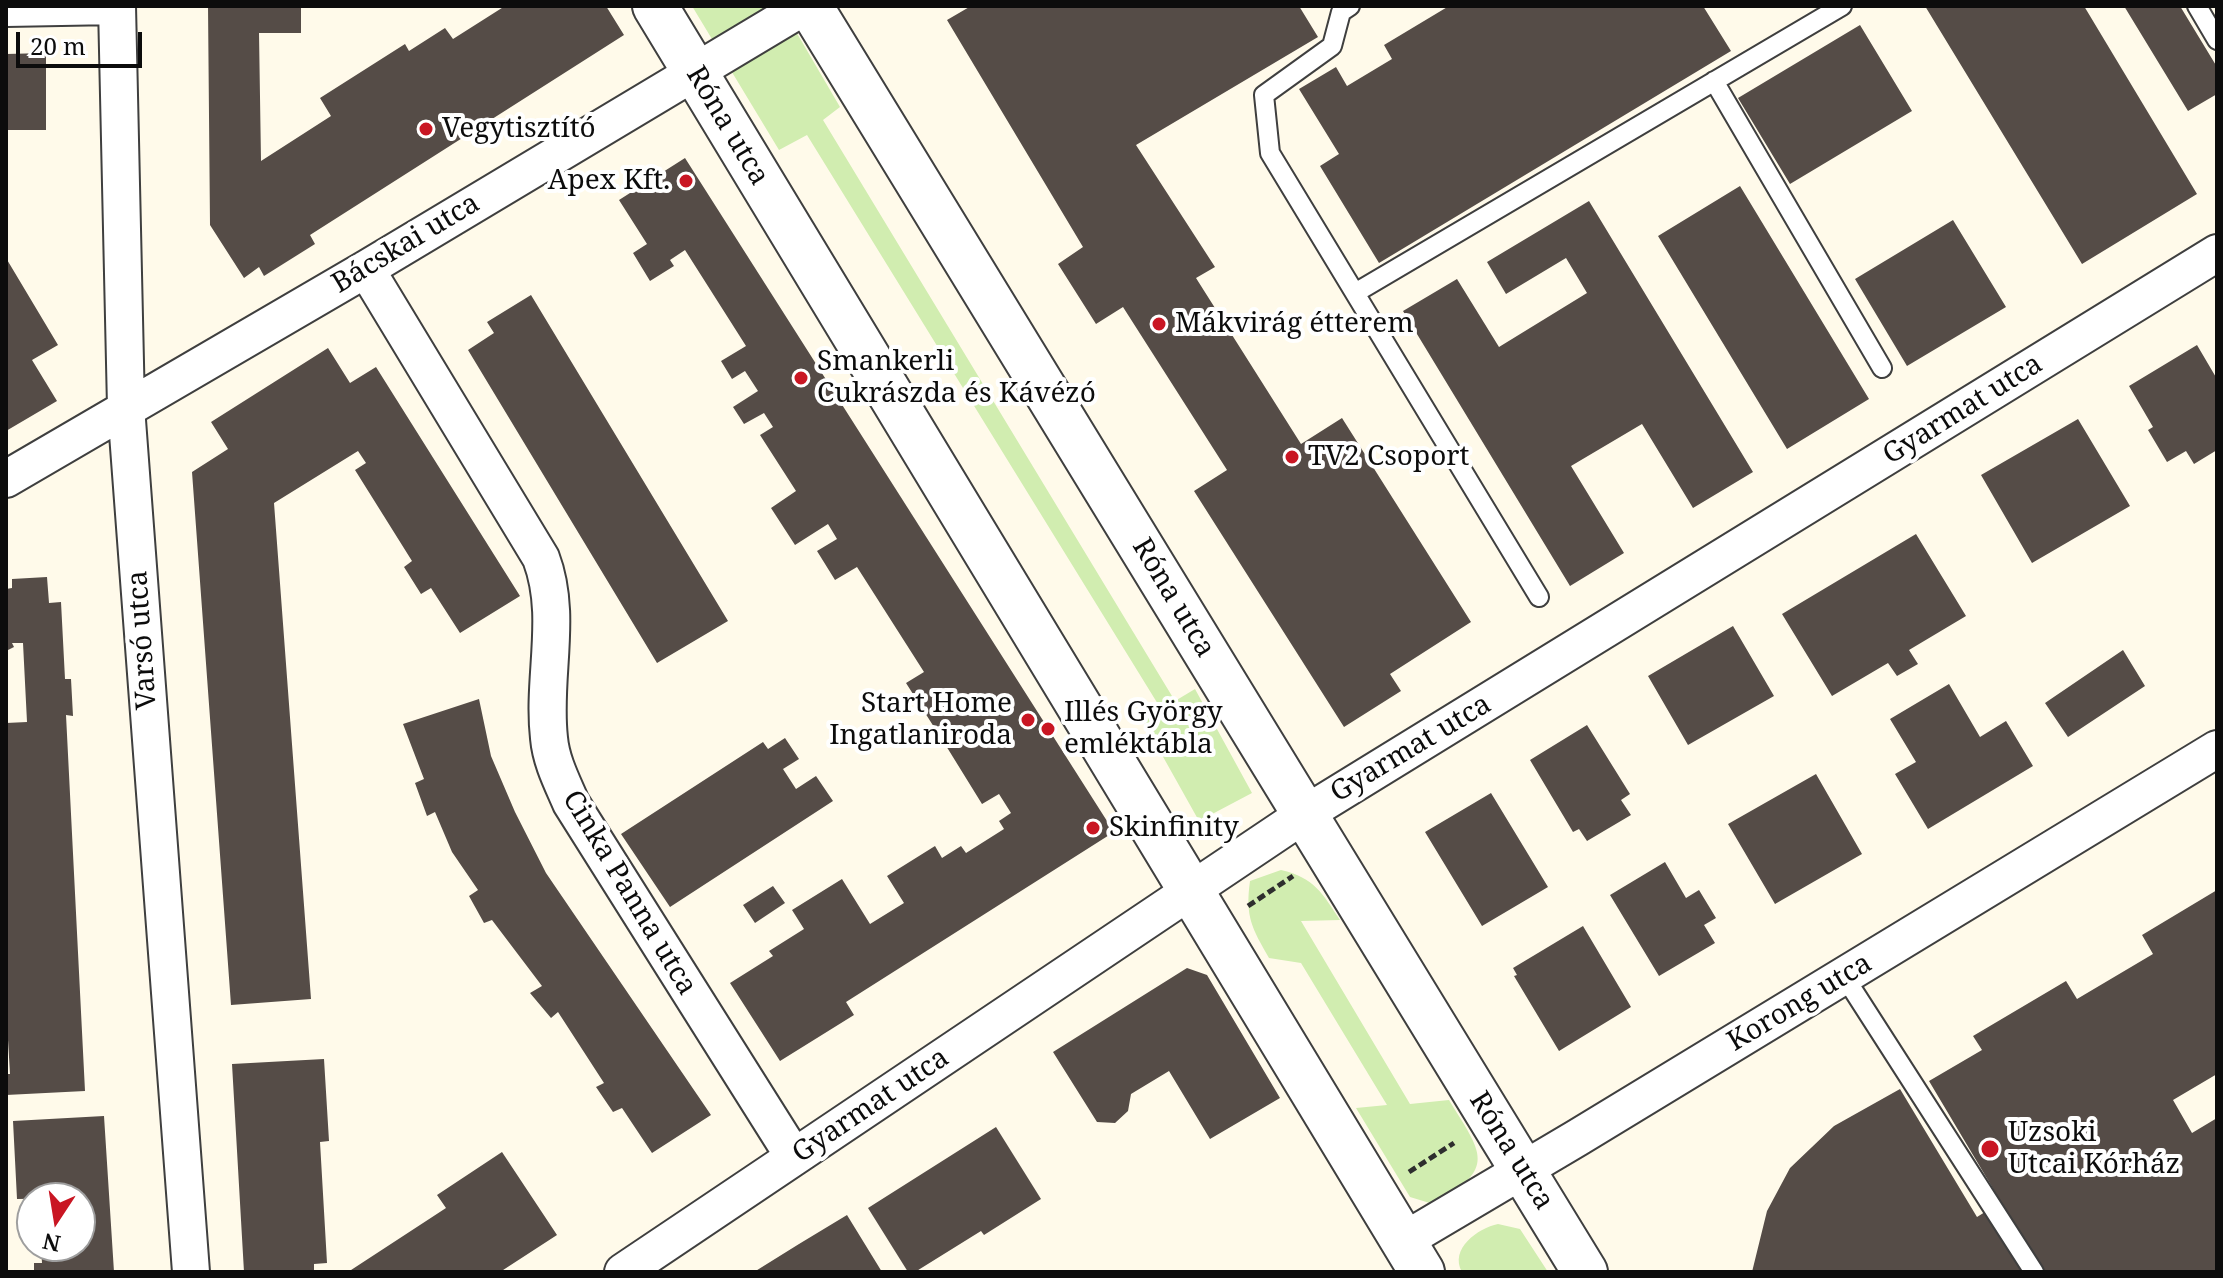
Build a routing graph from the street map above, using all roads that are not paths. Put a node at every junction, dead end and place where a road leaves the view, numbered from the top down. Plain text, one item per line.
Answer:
1 (117, 6) edge
2 (655, 6) edge
3 (808, 6) edge
4 (1350, 6) edge
5 (1842, 6) edge
6 (2197, 6) edge
7 (6, 8) edge
8 (1813, 13) edge
9 (2217, 40) edge
10 (694, 71) junction
11 (1714, 81) junction
12 (2215, 258) edge
13 (366, 269) junction
14 (1355, 293) junction
15 (1882, 368) dead end
16 (126, 407) junction
17 (6, 479) edge
18 (1539, 597) dead end
19 (2210, 759) edge
20 (1305, 814) junction
21 (1191, 890) junction
22 (1844, 976) junction
23 (794, 1157) junction
24 (1523, 1171) junction
25 (1412, 1256) edge
26 (191, 1272) edge
27 (623, 1272) edge
28 (1585, 1272) edge
29 (2034, 1272) edge

1 - 7 street
1 - 16 street, Varsó utca
2 - 10 street, Róna utca
3 - 10 street, Bácskai utca
3 - 20 street, Róna utca
4 - 14 lane
5 - 8 lane
6 - 9 lane
8 - 11 lane
10 - 13 street, Bácskai utca
10 - 21 street, Róna utca
11 - 14 lane
11 - 15 lane
12 - 20 street, Gyarmat utca
13 - 16 street, Bácskai utca
13 - 23 street, Cinka Panna utca
14 - 18 lane
16 - 17 street, Bácskai utca
16 - 26 street, Varsó utca
19 - 22 street, Korong utca
20 - 21 street, Gyarmat utca
20 - 24 street, Róna utca
21 - 23 street, Gyarmat utca
21 - 25 street, Róna utca
22 - 24 street, Korong utca
22 - 29 lane
23 - 27 street, Gyarmat utca
24 - 25 street, Korong utca
24 - 28 street, Róna utca

